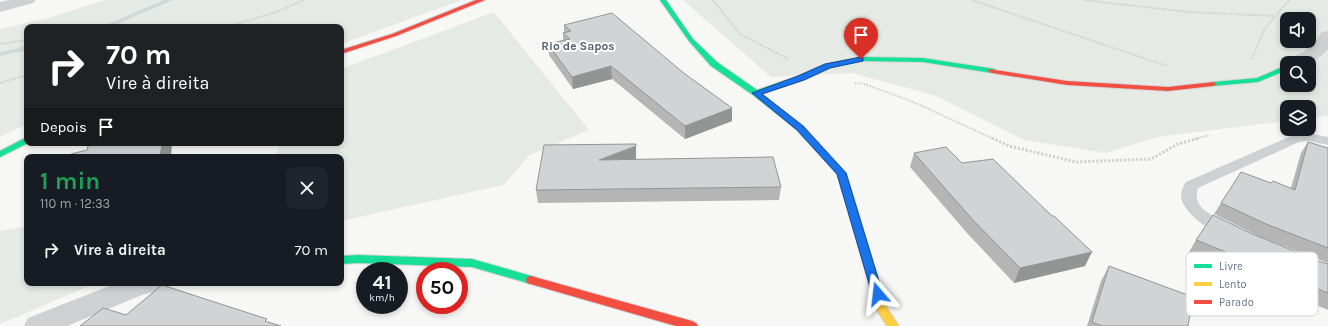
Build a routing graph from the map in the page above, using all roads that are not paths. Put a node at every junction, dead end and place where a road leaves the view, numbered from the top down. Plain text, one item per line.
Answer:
1 (28, 0) edge
2 (482, 0) edge
3 (663, 0) edge
4 (0, 7) edge
5 (1328, 36) edge
6 (344, 51) edge
7 (1309, 56) edge
8 (1280, 70) edge
9 (756, 93) junction
10 (1328, 141) edge
11 (24, 142) edge
12 (0, 154) edge
13 (1235, 234) edge
14 (344, 260) edge
15 (137, 286) edge
16 (38, 326) edge
17 (692, 326) edge
18 (894, 326) edge

1 - 4 street
2 - 6 street
3 - 9 street
5 - 7 street
8 - 9 street
9 - 18 street
10 - 13 lane
11 - 12 street
14 - 17 street
15 - 16 street

